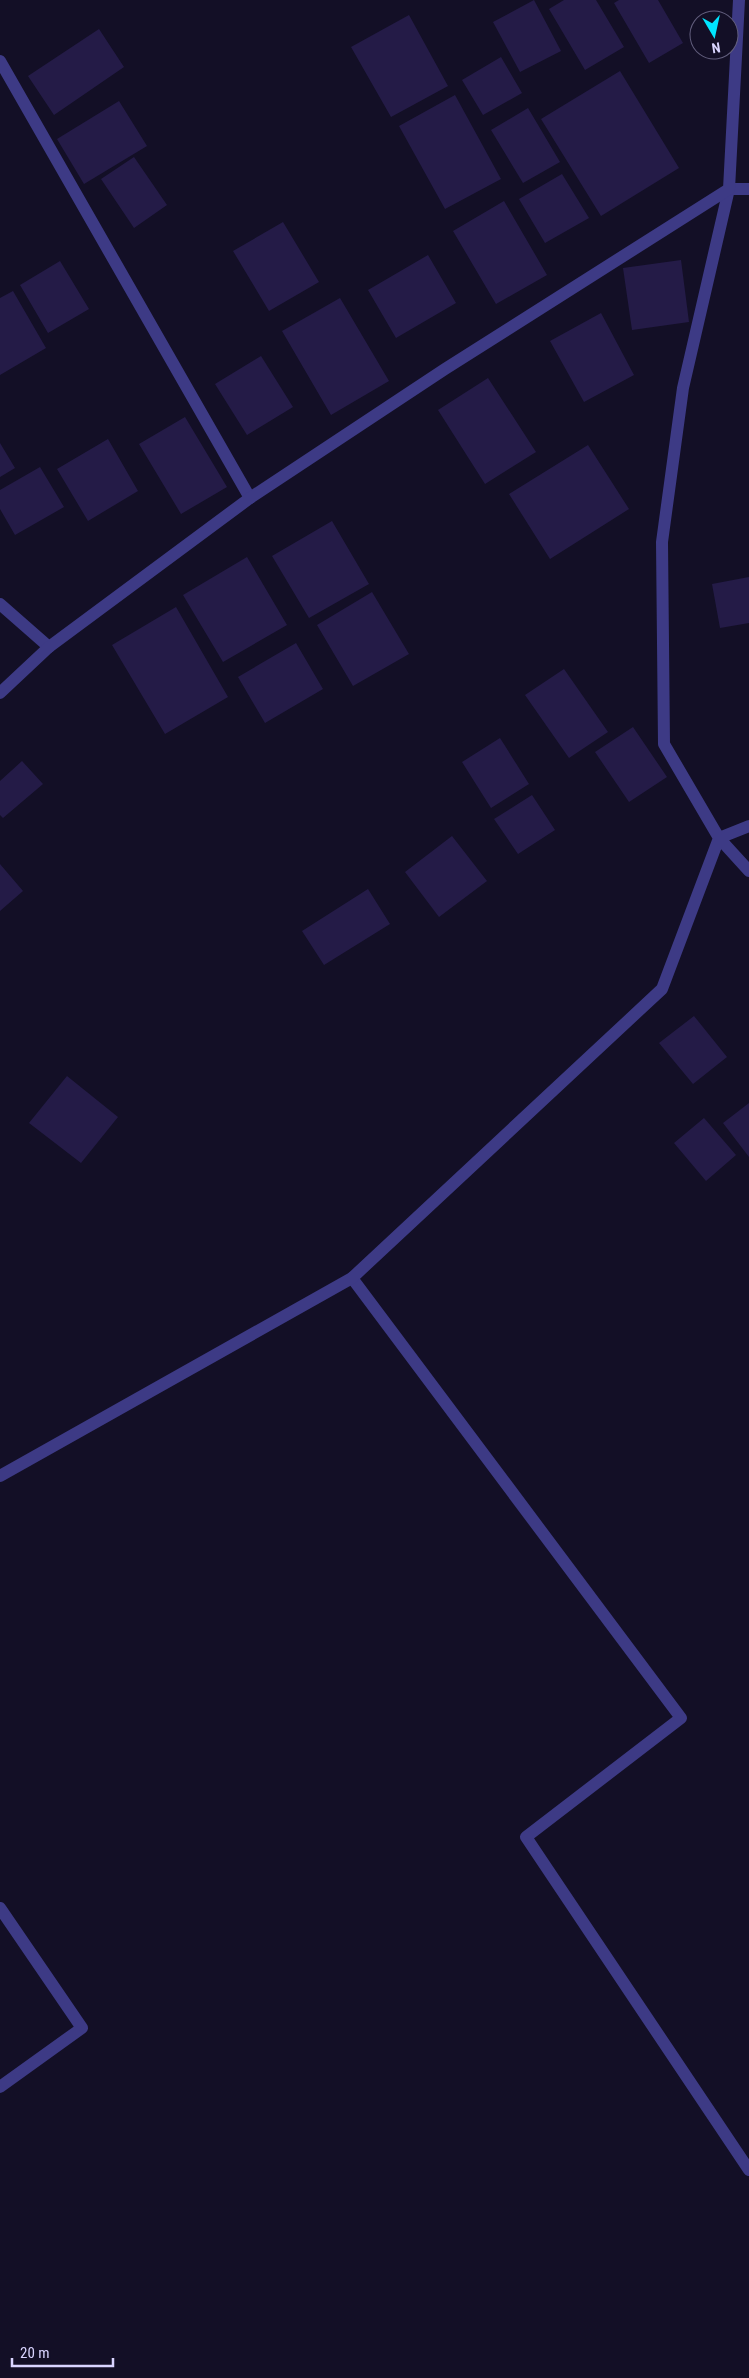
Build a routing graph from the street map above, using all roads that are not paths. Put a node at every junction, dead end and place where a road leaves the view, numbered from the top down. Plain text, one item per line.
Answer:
1 (739, 0) edge
2 (0, 62) edge
3 (729, 189) junction
4 (749, 189) edge
5 (250, 498) junction
6 (0, 604) edge
7 (49, 647) junction
8 (0, 693) edge
9 (749, 826) edge
10 (719, 838) junction
11 (749, 871) edge
12 (352, 1278) junction
13 (0, 1476) edge
14 (0, 1908) edge
15 (0, 2087) edge
16 (749, 2170) edge

1 - 3 street
2 - 5 street
3 - 4 street
3 - 5 street
3 - 10 street
5 - 7 street
6 - 7 street
7 - 8 street
9 - 10 street
10 - 11 street
10 - 12 street
12 - 13 street
12 - 16 street
14 - 15 street

